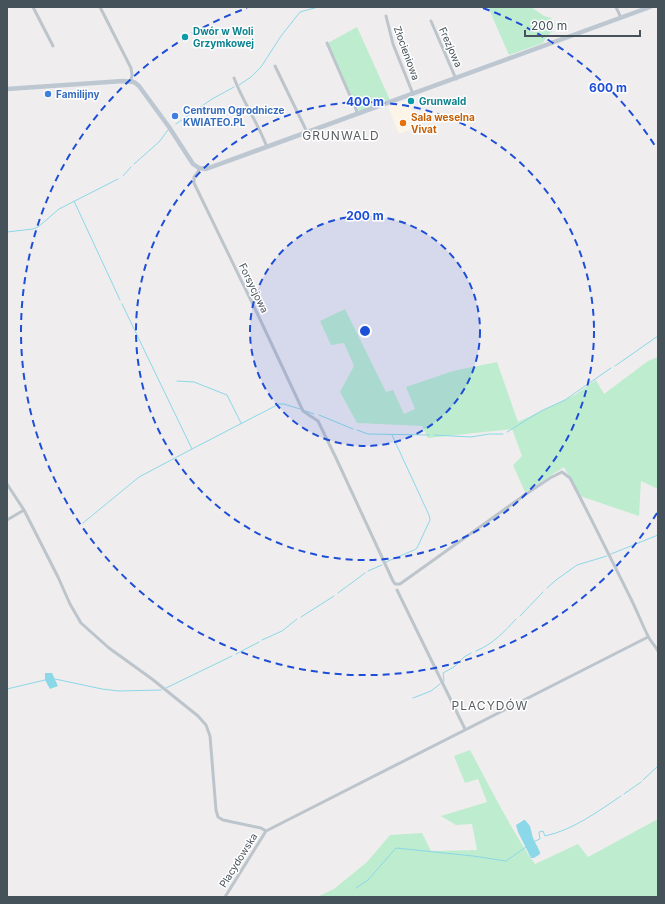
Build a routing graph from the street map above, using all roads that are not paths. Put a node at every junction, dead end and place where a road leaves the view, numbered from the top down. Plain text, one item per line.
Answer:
1 (33, 7) edge
2 (100, 7) edge
3 (616, 7) edge
4 (650, 7) edge
5 (386, 16) dead end
6 (621, 18) junction
7 (431, 21) dead end
8 (328, 43) dead end
9 (53, 46) dead end
10 (275, 66) dead end
11 (234, 78) dead end
12 (456, 79) junction
13 (131, 81) junction
14 (7, 89) edge
15 (413, 94) junction
16 (358, 114) junction
17 (307, 132) junction
18 (266, 147) junction
19 (199, 168) junction
20 (7, 484) edge
21 (24, 510) junction
22 (7, 520) edge
23 (397, 590) dead end
24 (648, 637) junction
25 (658, 651) edge
26 (465, 729) junction
27 (266, 831) junction
28 (225, 897) edge

1 - 9 street
2 - 13 street
3 - 6 street
4 - 6 street
5 - 15 street, Złocieniowa
6 - 12 street
7 - 12 street, Frezjowa
8 - 16 street
10 - 17 street
11 - 18 street
12 - 15 street
13 - 14 street
13 - 19 street
15 - 16 street
16 - 17 street
17 - 18 street
18 - 19 street
19 - 24 street, Forsycjowa
20 - 21 street
21 - 22 street
21 - 27 street
23 - 26 street
24 - 25 street
24 - 26 street
26 - 27 street
27 - 28 street, Placydowska

